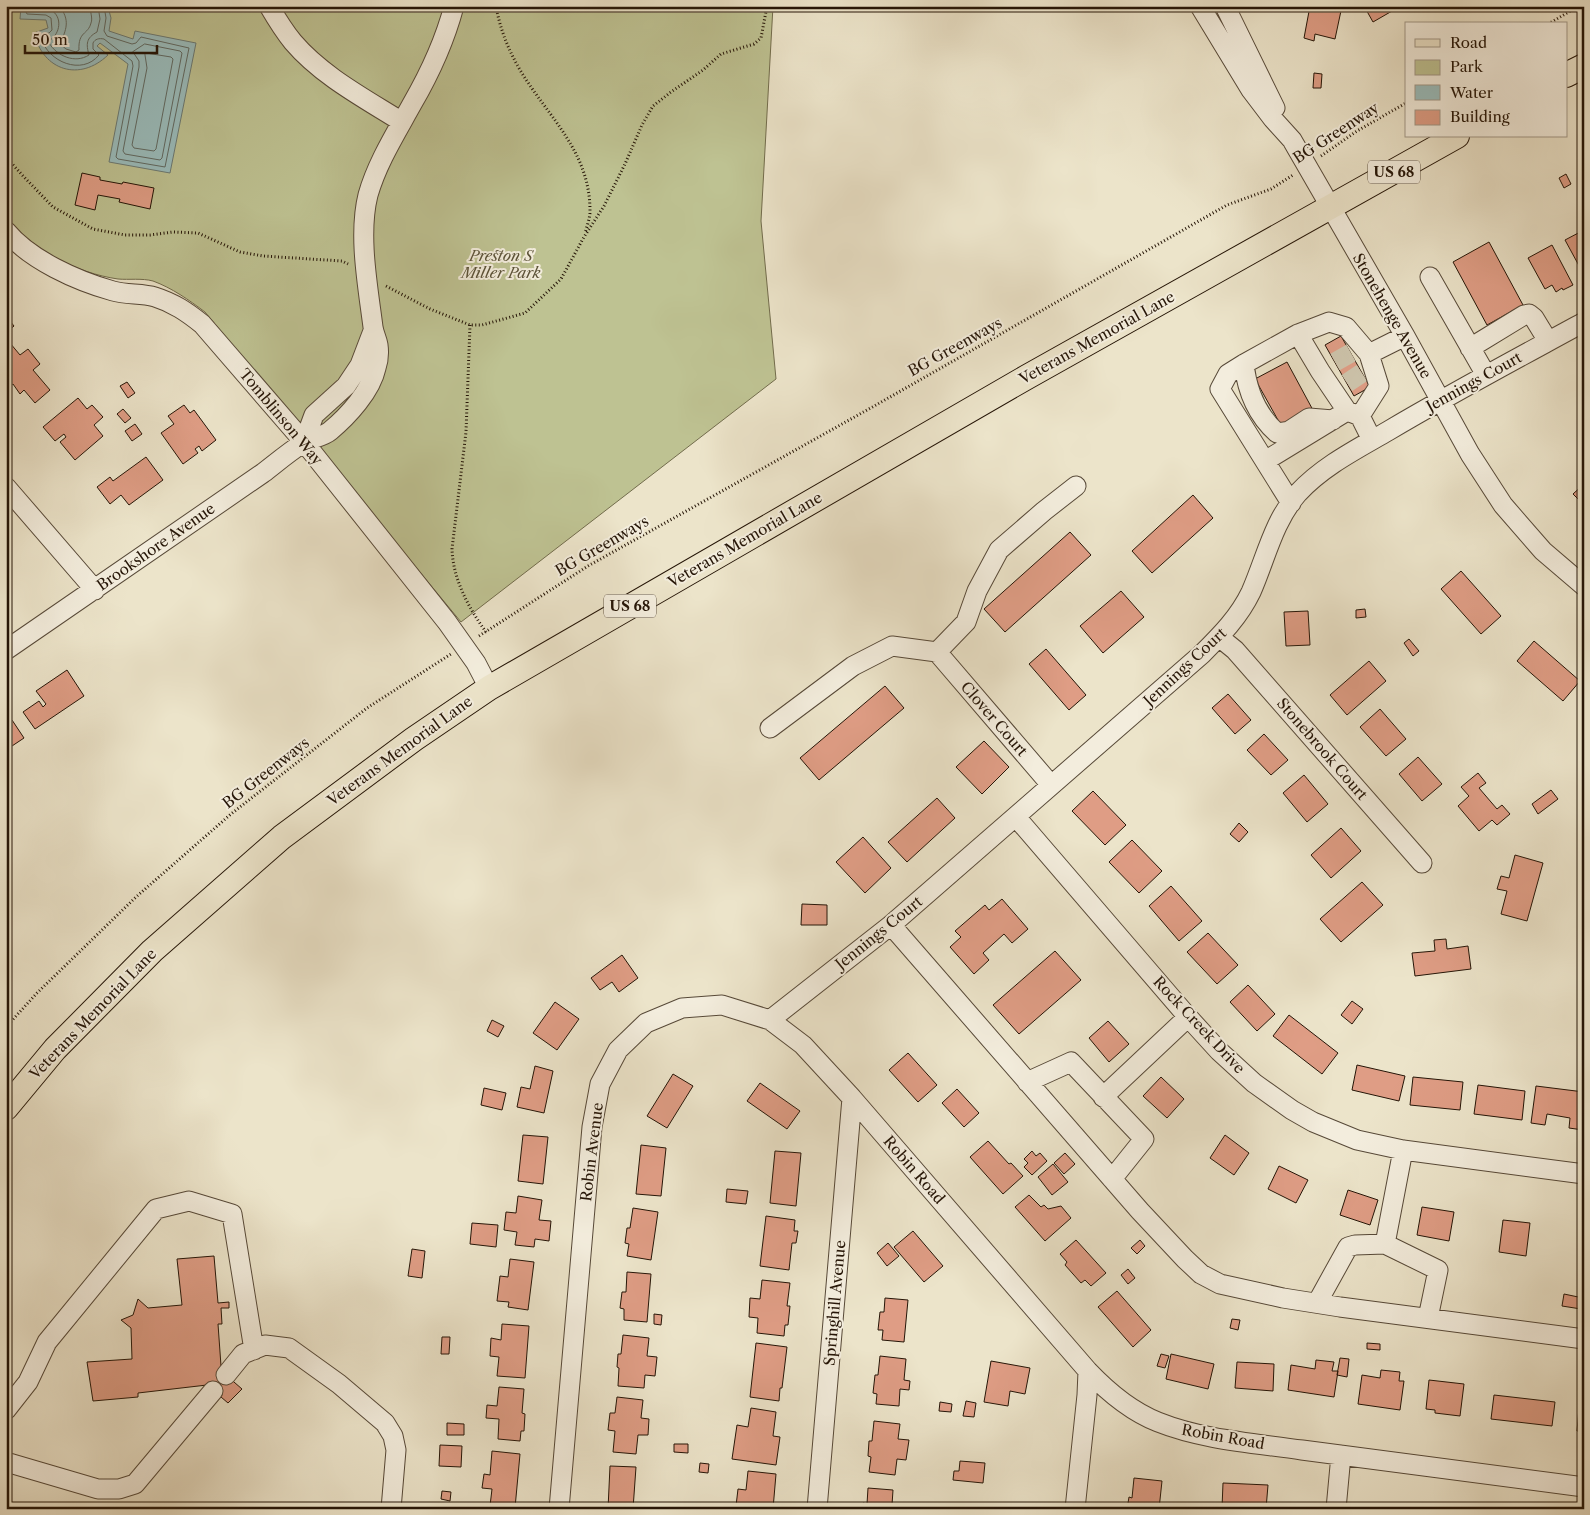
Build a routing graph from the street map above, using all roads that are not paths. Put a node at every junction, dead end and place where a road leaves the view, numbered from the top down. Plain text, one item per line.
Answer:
1 (269, 6) edge
2 (454, 6) edge
3 (1200, 6) edge
4 (1225, 6) edge
5 (1584, 66) edge
6 (1568, 74) edge
7 (402, 122) junction
8 (1454, 138) edge
9 (1292, 140) junction
10 (1330, 207) junction
11 (6, 231) edge
12 (1430, 277) dead end
13 (1584, 322) edge
14 (1298, 334) junction
15 (1405, 336) junction
16 (1548, 341) junction
17 (1470, 348) junction
18 (1244, 364) junction
19 (1350, 366) junction
20 (1486, 375) junction
21 (1440, 400) junction
22 (1347, 416) junction
23 (1372, 440) junction
24 (304, 442) junction
25 (1265, 461) junction
26 (1076, 486) dead end
27 (6, 487) edge
28 (1291, 503) junction
29 (1584, 586) edge
30 (95, 590) junction
31 (1219, 637) junction
32 (6, 650) edge
33 (937, 652) junction
34 (489, 688) junction
35 (770, 728) dead end
36 (1051, 785) junction
37 (1016, 817) junction
38 (1422, 863) dead end
39 (891, 925) junction
40 (1188, 1017) junction
41 (770, 1020) junction
42 (1027, 1082) junction
43 (1103, 1097) junction
44 (852, 1098) junction
45 (6, 1108) edge
46 (1403, 1150) junction
47 (1584, 1174) edge
48 (1112, 1179) junction
49 (1385, 1244) junction
50 (1317, 1303) junction
51 (1428, 1318) junction
52 (1584, 1338) edge
53 (254, 1350) junction
54 (1088, 1371) junction
55 (226, 1376) dead end
56 (213, 1391) dead end
57 (6, 1410) edge
58 (1341, 1455) junction
59 (6, 1462) edge
60 (1584, 1487) edge
61 (391, 1509) edge
62 (559, 1509) edge
63 (817, 1509) edge
64 (1075, 1509) edge
65 (1336, 1509) edge

1 - 7 street
2 - 7 street
3 - 9 street
4 - 9 street
5 - 6 main road
7 - 24 street
8 - 10 main road, Veterans Memorial Lane / US 68
9 - 10 street, Stonehenge Avenue
10 - 15 street, Stonehenge Avenue
10 - 34 main road, Veterans Memorial Lane / US 68
11 - 24 street, Tomblinson Way
12 - 17 street
13 - 16 street, Jennings Court
14 - 18 street
14 - 19 street
14 - 19 street
15 - 19 street
15 - 21 street, Stonehenge Avenue
16 - 17 street
16 - 20 street, Jennings Court
17 - 20 street
18 - 22 street
18 - 25 street
19 - 22 street
19 - 22 street
20 - 21 street, Jennings Court
21 - 23 street, Jennings Court
21 - 29 street, Stonehenge Avenue
22 - 23 street
22 - 25 street
23 - 28 street, Jennings Court
24 - 30 street, Brookshore Avenue
24 - 34 street, Tomblinson Way
25 - 28 street
26 - 33 street
27 - 30 street
28 - 31 street, Jennings Court
30 - 32 street, Brookshore Avenue
31 - 36 street, Jennings Court
31 - 38 street, Stonebrook Court
33 - 35 street
33 - 36 street, Clover Court
34 - 45 main road, Veterans Memorial Lane / US 68
36 - 37 street, Jennings Court
37 - 39 street, Jennings Court
37 - 40 street, Rock Creek Drive
39 - 41 street, Jennings Court
39 - 42 street
40 - 43 street
40 - 46 street, Rock Creek Drive
41 - 44 street, Robin Avenue
41 - 62 street, Robin Avenue
42 - 43 street
42 - 48 street
43 - 48 street
44 - 54 street, Robin Road
44 - 63 street, Springhill Avenue
46 - 47 street, Rock Creek Drive
46 - 49 street
48 - 50 street
49 - 50 street
49 - 51 street
50 - 51 street
51 - 52 street
53 - 55 street
53 - 57 street
53 - 61 street
54 - 58 street, Robin Road
54 - 64 street
56 - 59 street
58 - 60 street, Robin Road
58 - 65 street

